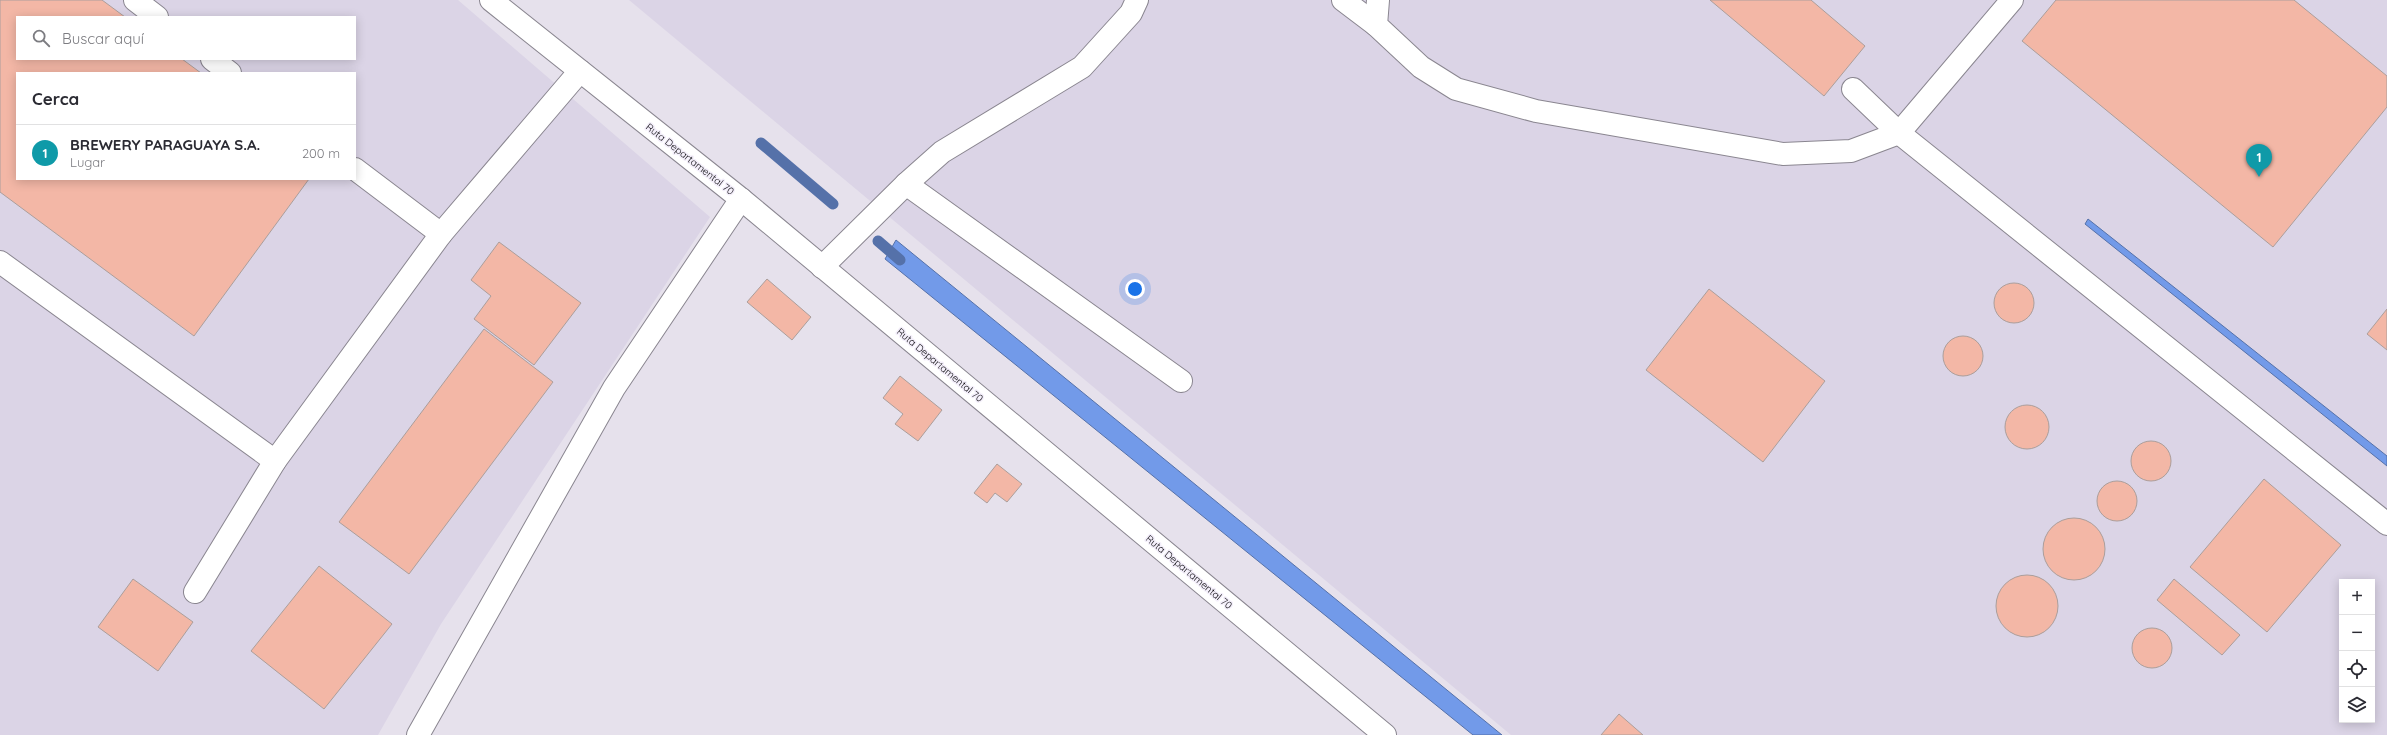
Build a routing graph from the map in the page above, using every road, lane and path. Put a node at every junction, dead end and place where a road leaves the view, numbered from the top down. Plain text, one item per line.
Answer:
1 (135, 0) edge
2 (490, 0) edge
3 (1137, 0) edge
4 (1344, 0) edge
5 (1378, 0) edge
6 (2012, 0) edge
7 (156, 16) edge
8 (1376, 25) junction
9 (213, 60) edge
10 (580, 71) junction
11 (229, 72) edge
12 (1853, 89) dead end
13 (1899, 133) junction
14 (356, 170) edge
15 (906, 184) junction
16 (741, 199) junction
17 (441, 234) junction
18 (0, 262) edge
19 (822, 267) junction
20 (1181, 380) dead end
21 (275, 460) junction
22 (2387, 524) edge
23 (195, 592) dead end
24 (418, 735) edge
25 (1386, 735) edge

1 - 7 main road
2 - 10 main road, Ruta Departamental 70
3 - 15 main road
4 - 8 main road
5 - 8 main road
6 - 13 main road
8 - 13 main road
9 - 11 main road
10 - 16 main road, Ruta Departamental 70
10 - 17 main road
12 - 13 main road
13 - 22 main road
14 - 17 main road
15 - 19 main road
15 - 20 main road
16 - 19 main road, Ruta Departamental 70
16 - 24 main road
17 - 21 main road
18 - 21 main road
19 - 25 main road, Ruta Departamental 70
21 - 23 main road

